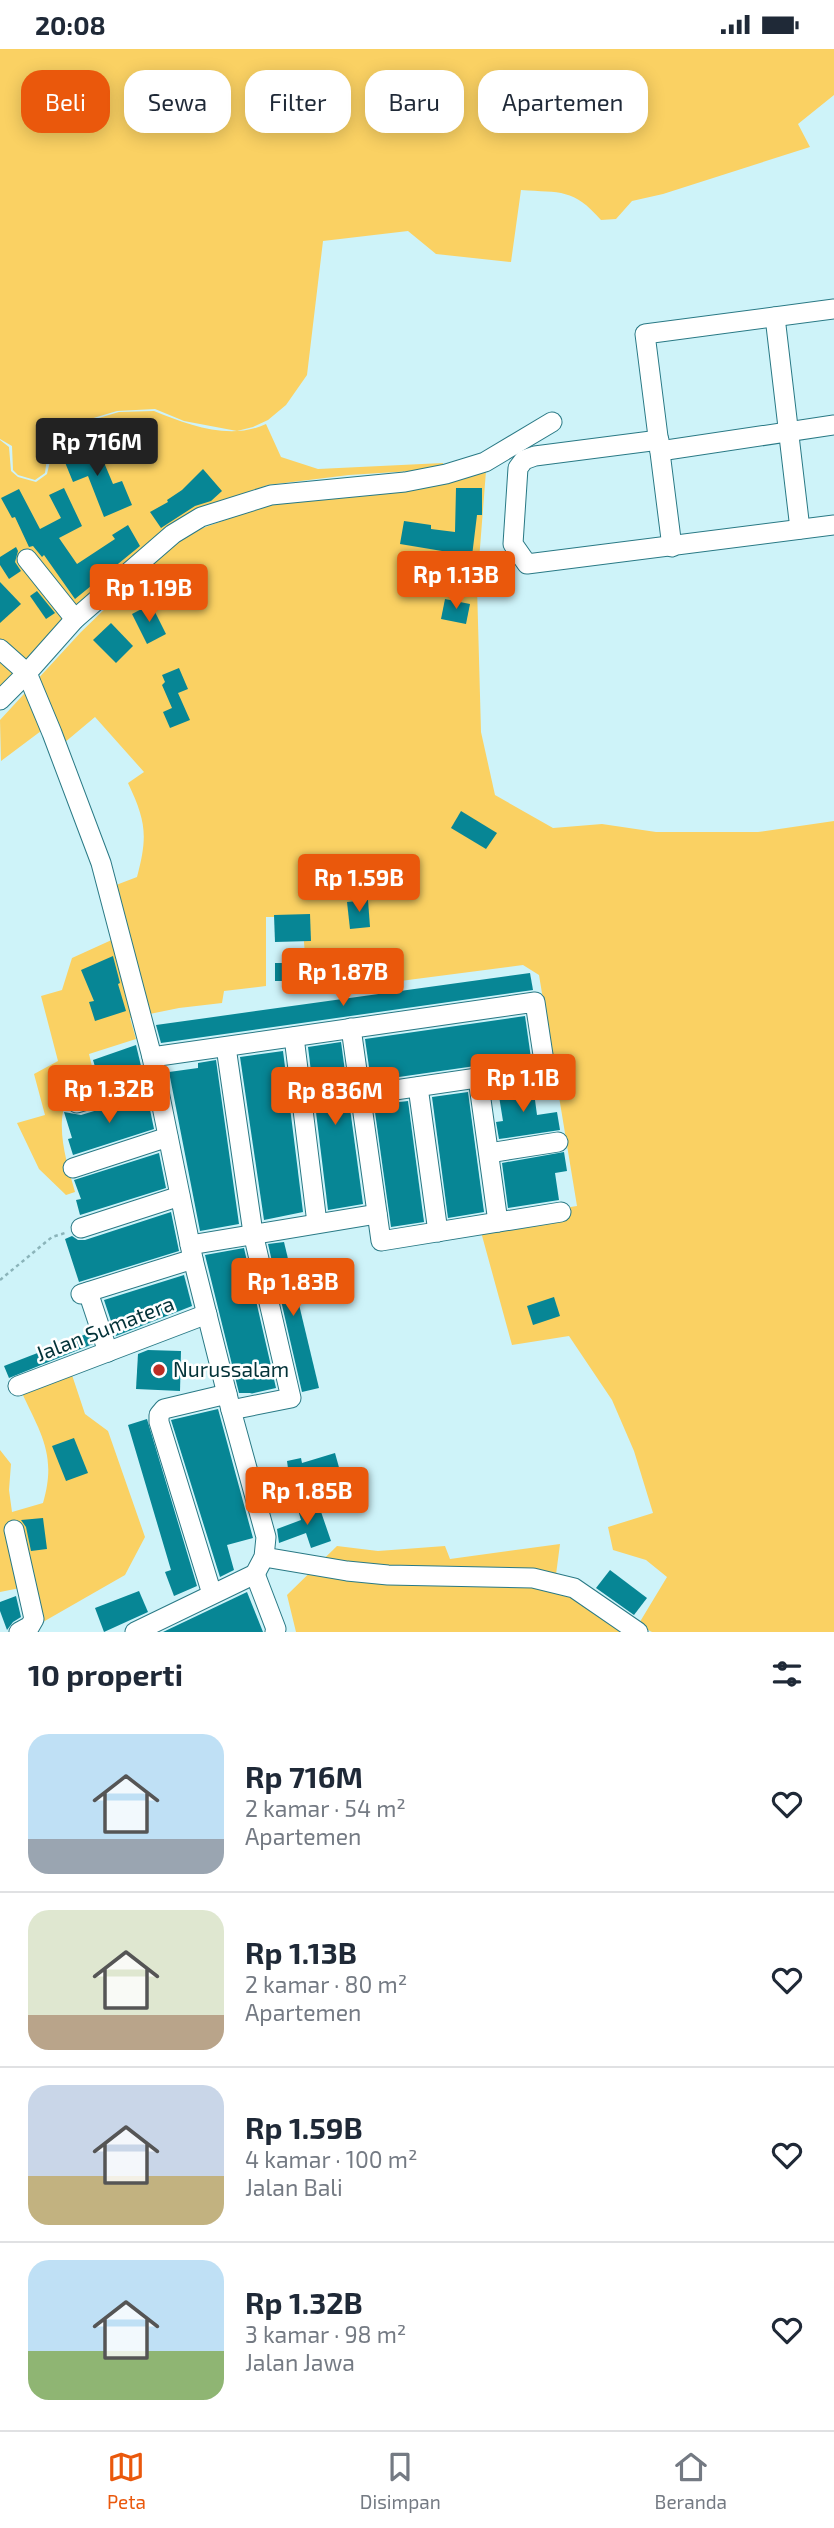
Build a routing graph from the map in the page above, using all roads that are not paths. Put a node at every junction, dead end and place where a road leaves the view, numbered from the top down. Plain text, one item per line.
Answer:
1 (834, 309) edge
2 (775, 317) junction
3 (552, 422) dead end
4 (834, 425) edge
5 (789, 432) junction
6 (660, 446) junction
7 (834, 524) edge
8 (800, 529) junction
9 (672, 547) junction
10 (27, 559) dead end
11 (75, 619) junction
12 (0, 649) edge
13 (27, 673) junction
14 (0, 700) edge
15 (351, 1028) junction
16 (294, 1037) junction
17 (226, 1047) junction
18 (152, 1057) junction
19 (478, 1078) junction
20 (156, 1079) junction
21 (418, 1087) junction
22 (360, 1095) junction
23 (77, 1103) dead end
24 (168, 1137) junction
25 (558, 1142) dead end
26 (489, 1153) junction
27 (73, 1168) dead end
28 (180, 1196) junction
29 (561, 1212) dead end
30 (377, 1214) junction
31 (498, 1222) junction
32 (317, 1223) junction
33 (80, 1228) road end
34 (438, 1232) junction
35 (253, 1233) junction
36 (191, 1252) junction
37 (207, 1314) junction
38 (108, 1352) junction
39 (18, 1386) dead end
40 (229, 1402) junction
41 (14, 1530) dead end
42 (264, 1557) junction
43 (255, 1574) junction
44 (212, 1594) junction
45 (19, 1632) edge
46 (135, 1632) edge
47 (275, 1632) edge
48 (638, 1632) edge

1 - 2 street
2 - 5 street
2 - 6 street
3 - 11 street
4 - 5 street
5 - 6 street
5 - 8 street
6 - 9 street
6 - 9 street
7 - 8 street
8 - 9 street
10 - 11 street
11 - 13 street
12 - 13 street
13 - 14 street
13 - 18 street
15 - 16 street
15 - 19 street
15 - 22 street
16 - 17 street
16 - 32 street
17 - 18 street
17 - 35 street
18 - 20 street
19 - 21 street
19 - 26 street
20 - 23 street
20 - 24 street
21 - 22 street
21 - 34 street
22 - 30 street
24 - 27 street
24 - 28 street
25 - 26 street
26 - 31 street
28 - 33 street
28 - 36 street
29 - 31 street
30 - 32 street
30 - 34 street
31 - 34 street
32 - 35 street
35 - 36 street
35 - 40 street
36 - 37 street
36 - 38 street
37 - 38 street, Jalan Sumatera
37 - 40 street
38 - 39 street, Jalan Sumatera
40 - 42 street
40 - 44 street
41 - 45 street
42 - 43 street
42 - 48 street
43 - 44 street
43 - 47 street
44 - 46 street

